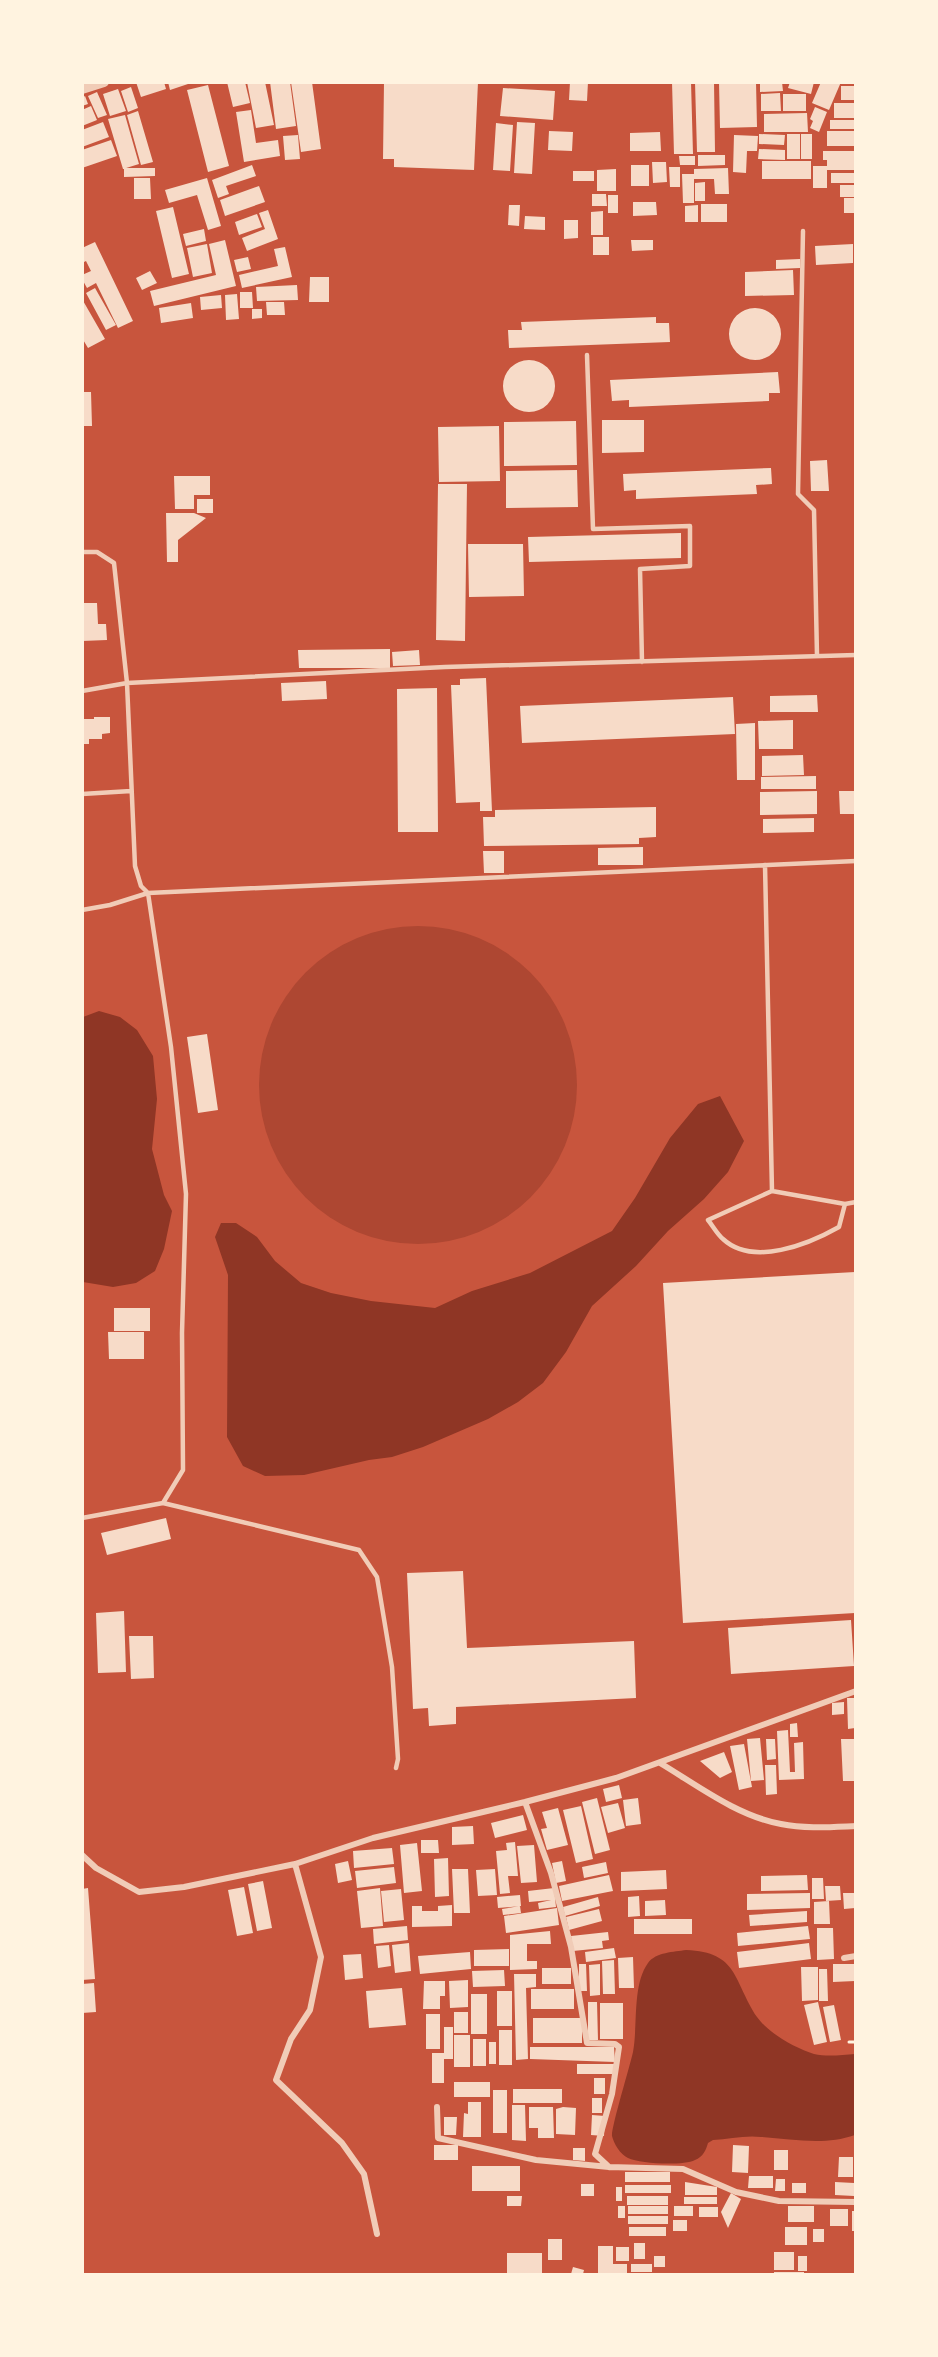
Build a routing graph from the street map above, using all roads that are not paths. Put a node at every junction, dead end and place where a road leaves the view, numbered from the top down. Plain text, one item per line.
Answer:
1 (104, 82) edge
2 (82, 89) edge
3 (803, 231) dead end
4 (587, 355) dead end
5 (82, 552) edge
6 (855, 655) edge
7 (817, 656) junction
8 (642, 662) junction
9 (127, 683) junction
10 (82, 691) edge
11 (131, 791) junction
12 (82, 794) edge
13 (855, 861) edge
14 (765, 865) junction
15 (148, 893) junction
16 (82, 910) edge
17 (772, 1191) junction
18 (855, 1202) edge
19 (845, 1204) junction
20 (163, 1503) junction
21 (82, 1518) edge
22 (855, 1691) edge
23 (660, 1763) junction
24 (396, 1768) dead end
25 (525, 1803) junction
26 (855, 1826) edge
27 (82, 1855) edge
28 (295, 1864) junction
29 (855, 1956) edge
30 (844, 1958) dead end
31 (437, 2108) dead end
32 (609, 2167) junction
33 (855, 2202) edge
34 (376, 2234) dead end

1 - 2 street
3 - 7 lane
4 - 8 lane
5 - 9 lane
6 - 7 lane
7 - 8 lane
8 - 9 lane
9 - 10 lane
9 - 11 lane
11 - 12 lane
11 - 15 lane
13 - 14 lane
14 - 15 lane
14 - 17 lane
15 - 16 lane
15 - 20 lane
17 - 19 lane
17 - 19 lane
18 - 19 lane
20 - 21 lane
20 - 24 lane
22 - 23 street
23 - 25 street
23 - 26 street
25 - 28 street
25 - 32 street
27 - 28 street
28 - 34 street
29 - 30 street
31 - 32 street
32 - 33 street

